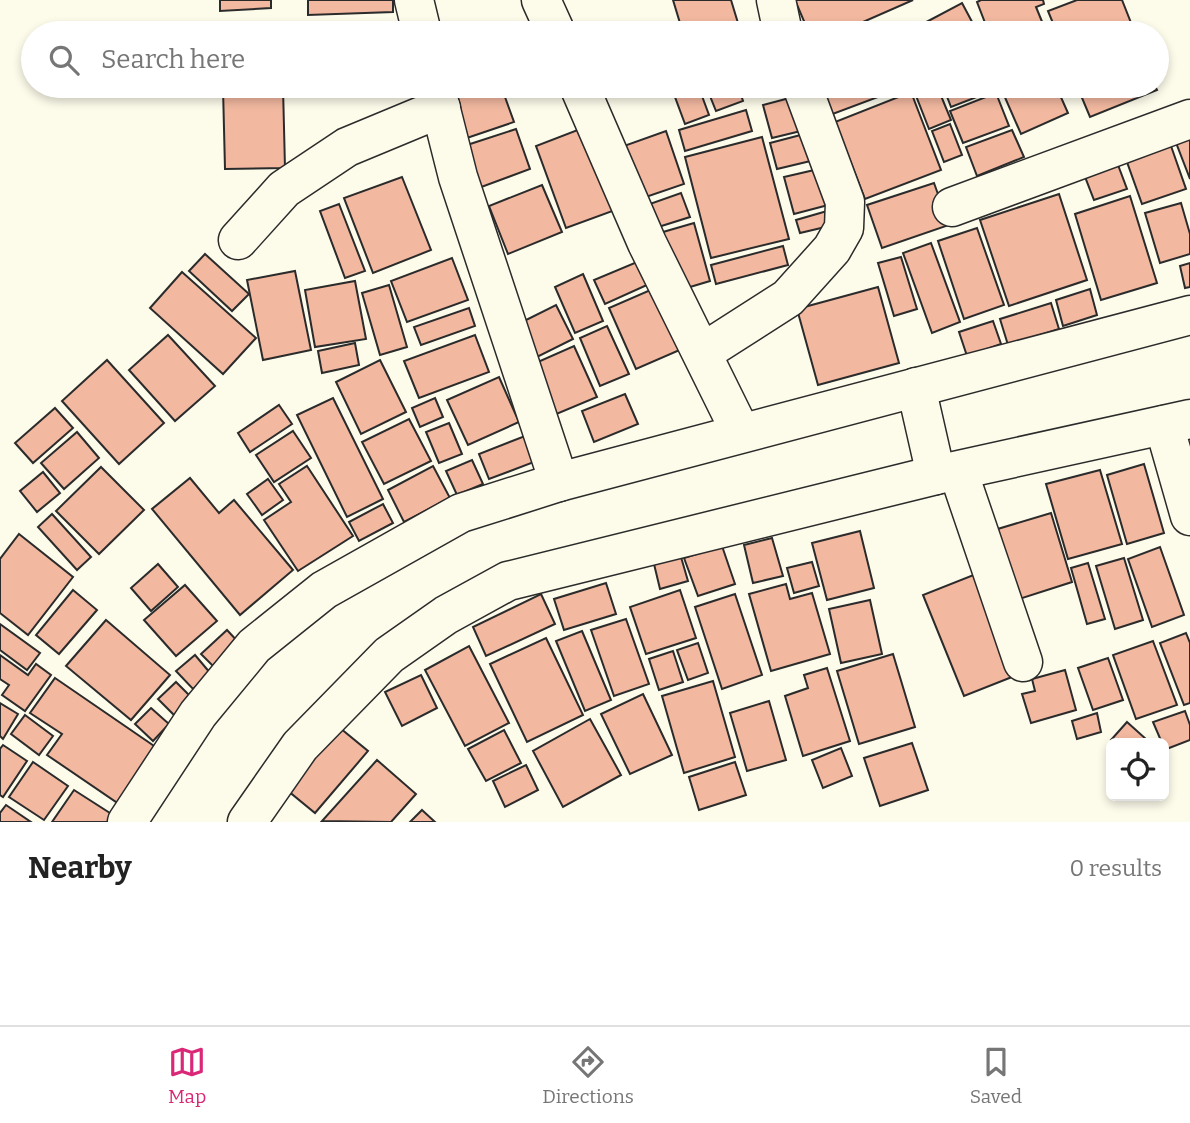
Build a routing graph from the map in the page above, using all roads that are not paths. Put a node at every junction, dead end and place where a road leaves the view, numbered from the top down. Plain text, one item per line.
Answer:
1 (414, 0) edge
2 (541, 0) edge
3 (776, 0) edge
4 (419, 21) edge
5 (551, 21) edge
6 (780, 21) edge
7 (436, 98) edge
8 (438, 98) edge
9 (584, 98) edge
10 (806, 98) edge
11 (1190, 119) edge
12 (952, 206) dead end
13 (238, 240) dead end
14 (1190, 315) edge
15 (702, 353) junction
16 (916, 387) junction
17 (1177, 422) edge
18 (741, 433) junction
19 (938, 458) junction
20 (559, 482) junction
21 (1190, 516) edge
22 (1023, 662) dead end
23 (127, 822) edge
24 (247, 822) edge

1 - 4 street
2 - 5 street
3 - 6 street
7 - 13 street
8 - 20 street
9 - 15 street
10 - 15 street
11 - 12 street
14 - 16 street
15 - 18 street
16 - 18 street
16 - 19 street
17 - 19 street
17 - 21 street
18 - 20 street
19 - 22 street
19 - 24 street
20 - 23 street

